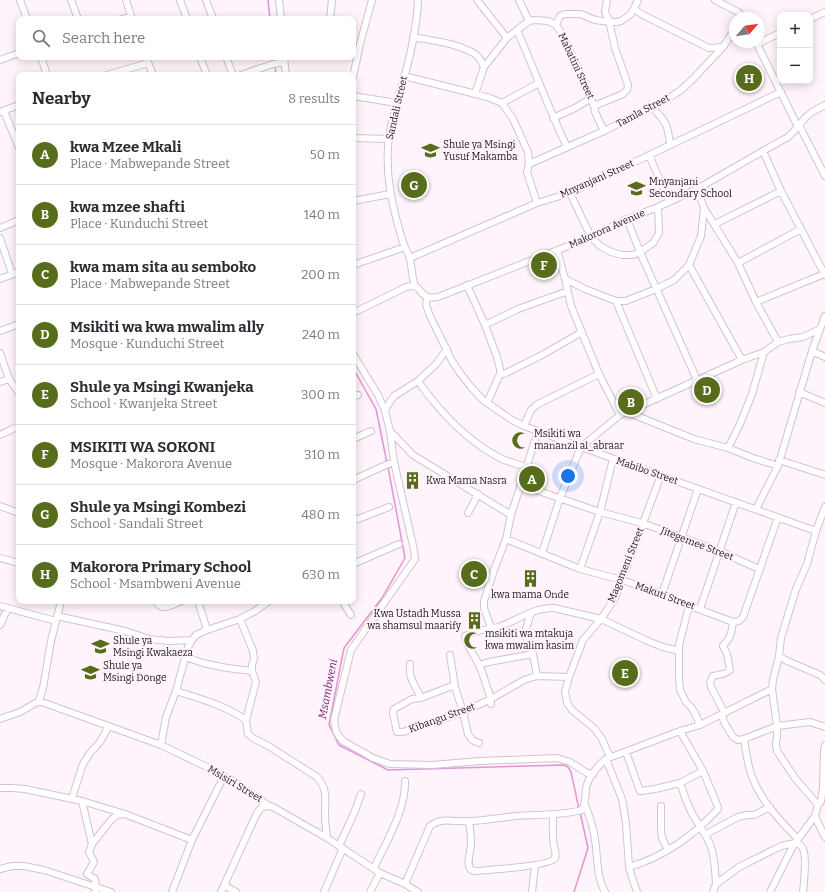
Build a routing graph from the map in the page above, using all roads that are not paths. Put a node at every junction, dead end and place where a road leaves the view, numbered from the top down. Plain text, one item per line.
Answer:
1 (20, 0) edge
2 (72, 0) edge
3 (126, 0) edge
4 (180, 0) edge
5 (206, 0) edge
6 (279, 0) edge
7 (332, 0) edge
8 (372, 0) edge
9 (418, 0) edge
10 (477, 0) edge
11 (519, 0) edge
12 (608, 0) edge
13 (638, 0) edge
14 (719, 1) edge
15 (634, 9) junction
16 (738, 12) edge
17 (825, 12) edge
18 (26, 16) edge
19 (77, 16) edge
20 (131, 16) edge
21 (186, 16) edge
22 (212, 16) edge
23 (281, 16) edge
24 (330, 16) edge
25 (813, 18) edge
26 (529, 21) junction
27 (609, 21) junction
28 (556, 25) junction
29 (516, 30) junction
30 (777, 34) edge
31 (413, 37) junction
32 (506, 38) junction
33 (729, 38) edge
34 (765, 39) edge
35 (360, 44) junction
36 (356, 45) edge
37 (723, 47) junction
38 (759, 48) edge
39 (16, 54) edge
40 (0, 60) edge
41 (42, 60) edge
42 (147, 60) edge
43 (201, 60) edge
44 (227, 60) edge
45 (280, 62) edge
46 (484, 67) junction
47 (46, 72) edge
48 (115, 72) edge
49 (152, 72) edge
50 (206, 72) edge
51 (231, 72) edge
52 (251, 72) edge
53 (285, 72) edge
54 (354, 72) edge
55 (404, 76) junction
56 (539, 83) junction
57 (781, 92) junction
58 (475, 94) junction
59 (356, 96) edge
60 (590, 99) junction
61 (397, 103) junction
62 (502, 103) junction
63 (825, 105) edge
64 (16, 106) edge
65 (594, 106) junction
66 (652, 107) junction
67 (2, 112) edge
68 (553, 118) junction
69 (798, 126) junction
70 (604, 131) junction
71 (356, 138) edge
72 (389, 139) junction
73 (16, 142) edge
74 (670, 146) junction
75 (567, 147) junction
76 (763, 150) junction
77 (649, 155) junction
78 (529, 164) junction
79 (825, 176) edge
80 (697, 189) junction
81 (782, 191) junction
82 (570, 193) junction
83 (390, 194) junction
84 (356, 200) edge
85 (669, 201) junction
86 (537, 204) junction
87 (658, 207) junction
88 (704, 208) junction
89 (627, 219) junction
90 (16, 221) edge
91 (715, 224) junction
92 (0, 228) edge
93 (801, 229) junction
94 (591, 237) junction
95 (0, 238) edge
96 (405, 247) junction
97 (557, 250) junction
98 (640, 252) junction
99 (410, 258) junction
100 (738, 263) junction
101 (356, 264) edge
102 (689, 265) junction
103 (16, 273) edge
104 (12, 274) junction
105 (824, 274) edge
106 (0, 279) edge
107 (565, 279) junction
108 (467, 285) junction
109 (415, 286) junction
110 (656, 289) junction
111 (568, 291) junction
112 (427, 297) junction
113 (616, 302) junction
114 (756, 302) junction
115 (356, 312) edge
116 (825, 316) edge
117 (16, 325) edge
118 (485, 325) junction
119 (820, 329) junction
120 (0, 331) edge
121 (582, 332) junction
122 (778, 342) junction
123 (446, 349) junction
124 (812, 351) junction
125 (764, 352) junction
126 (0, 354) edge
127 (825, 357) edge
128 (356, 359) edge
129 (742, 360) junction
130 (500, 374) junction
131 (599, 374) junction
132 (10, 379) junction
133 (697, 380) junction
134 (418, 381) junction
135 (0, 382) edge
136 (16, 388) edge
137 (799, 392) junction
138 (657, 399) junction
139 (487, 402) junction
140 (825, 403) edge
141 (385, 411) junction
142 (627, 412) junction
143 (620, 415) junction
144 (524, 426) junction
145 (16, 427) edge
146 (371, 431) dead end
147 (390, 431) junction
148 (538, 431) junction
149 (0, 435) edge
150 (356, 438) edge
151 (581, 447) junction
152 (728, 448) junction
153 (613, 459) junction
154 (390, 463) junction
155 (778, 463) junction
156 (527, 467) junction
157 (661, 475) junction
158 (825, 476) edge
159 (356, 479) edge
160 (521, 484) junction
161 (698, 489) junction
162 (478, 494) junction
163 (560, 498) junction
164 (736, 502) junction
165 (0, 506) edge
166 (389, 507) dead end
167 (825, 507) edge
168 (756, 509) junction
169 (16, 512) edge
170 (600, 512) junction
171 (468, 513) dead end
172 (511, 515) junction
173 (778, 517) junction
174 (356, 520) edge
175 (642, 523) junction
176 (816, 531) junction
177 (681, 538) junction
178 (506, 539) junction
179 (399, 544) dead end
180 (719, 551) junction
181 (542, 553) junction
182 (0, 558) edge
183 (16, 562) edge
184 (356, 563) edge
185 (580, 568) junction
186 (759, 569) junction
187 (622, 580) junction
188 (662, 594) junction
189 (60, 604) edge
190 (157, 604) edge
191 (175, 604) edge
192 (199, 604) edge
193 (264, 604) edge
194 (344, 604) edge
195 (0, 606) edge
196 (689, 606) junction
197 (8, 608) junction
198 (700, 609) junction
199 (531, 613) junction
200 (350, 615) dead end
201 (57, 618) junction
202 (240, 619) junction
203 (601, 619) junction
204 (733, 622) junction
205 (0, 625) edge
206 (491, 628) junction
207 (207, 630) junction
208 (192, 640) junction
209 (679, 651) junction
210 (533, 654) junction
211 (450, 655) dead end
212 (185, 656) junction
213 (779, 656) junction
214 (410, 664) dead end
215 (479, 665) junction
216 (252, 672) junction
217 (537, 676) junction
218 (569, 677) junction
219 (825, 680) edge
220 (455, 687) junction
221 (772, 689) junction
222 (176, 691) junction
223 (421, 698) junction
224 (39, 701) junction
225 (491, 702) junction
226 (463, 712) junction
227 (723, 713) junction
228 (0, 719) edge
229 (246, 720) junction
230 (700, 725) junction
231 (110, 726) junction
232 (777, 726) junction
233 (825, 727) edge
234 (680, 731) junction
235 (744, 739) junction
236 (479, 743) dead end
237 (161, 745) junction
238 (825, 745) edge
239 (626, 752) junction
240 (608, 758) junction
241 (703, 771) junction
242 (824, 771) edge
243 (593, 774) junction
244 (224, 776) junction
245 (405, 781) dead end
246 (680, 783) junction
247 (0, 788) edge
248 (361, 794) dead end
249 (72, 798) junction
250 (82, 801) junction
251 (821, 802) edge
252 (269, 806) junction
253 (661, 806) dead end
254 (770, 807) junction
255 (581, 809) junction
256 (125, 814) junction
257 (553, 815) junction
258 (815, 816) junction
259 (470, 822) junction
260 (700, 826) junction
261 (706, 834) junction
262 (825, 837) edge
263 (327, 838) junction
264 (192, 840) junction
265 (796, 841) junction
266 (92, 844) junction
267 (341, 847) junction
268 (668, 850) junction
269 (535, 865) junction
270 (630, 867) junction
271 (374, 868) junction
272 (0, 869) edge
273 (380, 873) junction
274 (405, 884) junction
275 (716, 884) junction
276 (224, 885) junction
277 (95, 890) edge
278 (111, 892) edge
279 (172, 892) edge
280 (220, 892) edge
281 (236, 892) edge
282 (324, 892) edge
283 (370, 892) edge
284 (418, 892) edge
285 (532, 892) edge
286 (605, 892) edge
287 (638, 892) edge
288 (714, 892) edge
289 (770, 892) edge
290 (803, 892) edge

1 - 18 street
2 - 19 street
3 - 20 street
4 - 21 street
5 - 22 street
6 - 23 street
7 - 24 street
8 - 35 street
9 - 31 street, Sandali Street
10 - 32 street
11 - 26 street
12 - 27 street
13 - 15 street
14 - 16 street
15 - 27 street
15 - 37 street
17 - 25 street
26 - 28 street, Mabatini Street
26 - 29 street
27 - 28 street
27 - 65 street
28 - 60 street, Mabatini Street
29 - 32 street
29 - 56 street
30 - 34 street
31 - 46 street
31 - 55 street, Sandali Street
32 - 46 street
33 - 37 street, Tamla Street
35 - 36 street
35 - 54 street
37 - 66 street, Tamla Street
38 - 57 street
39 - 40 street
41 - 47 street
42 - 48 street
42 - 49 street
43 - 50 street
44 - 51 street
45 - 52 street
45 - 53 street
46 - 58 street
55 - 58 street
55 - 61 street, Sandali Street
56 - 62 street
56 - 68 street
57 - 69 street
57 - 74 street, Mnyanjani Street
58 - 62 street
59 - 61 street
60 - 65 street, Mabatini Street
60 - 68 street
61 - 72 street, Sandali Street
62 - 78 street
63 - 69 street, Makorora Avenue
64 - 67 street
65 - 70 street, Mabatini Street
66 - 70 street, Tamla Street
66 - 74 street
67 - 73 street
68 - 75 street
69 - 76 street, Makorora Avenue
69 - 79 street
70 - 75 street, Tamla Street
71 - 72 street
72 - 83 street, Sandali Street
74 - 77 street, Mnyanjani Street
75 - 78 street, Tamla Street
76 - 80 street, Makorora Avenue
76 - 81 street
77 - 82 street, Mnyanjani Street
77 - 85 street
78 - 86 street
80 - 85 street, Makorora Avenue
80 - 88 street
81 - 91 street
81 - 93 street
82 - 86 street, Mnyanjani Street
82 - 94 street
83 - 84 street
83 - 96 street, Sandali Street
85 - 87 street, Makorora Avenue
86 - 99 street, Mnyanjani Street
87 - 89 street, Makorora Avenue
87 - 98 street
88 - 91 street
88 - 102 street
89 - 94 street, Makorora Avenue
89 - 98 street
90 - 92 street
91 - 100 street
93 - 100 street
93 - 105 street
94 - 97 street, Makorora Avenue
94 - 98 street
95 - 104 street
96 - 99 street, Sandali Street
96 - 101 street
97 - 107 street
97 - 108 street, Makorora Avenue
98 - 110 street
99 - 109 street, Sandali Street
100 - 114 street
102 - 110 street
102 - 129 street
103 - 104 street
104 - 106 street
105 - 114 street
107 - 111 street
107 - 113 street
108 - 112 street, Makorora Avenue
108 - 118 street
109 - 112 street
109 - 115 street
110 - 113 street
110 - 133 street
111 - 118 street
111 - 121 street
112 - 123 street, Mabibo Street
113 - 138 street
114 - 122 street
116 - 119 street
117 - 120 street
118 - 130 street
119 - 122 street
119 - 124 street
121 - 130 street
121 - 131 street
122 - 125 street
123 - 134 street
123 - 139 street, Mabibo Street
124 - 127 street
124 - 137 street
125 - 129 street
125 - 152 street
126 - 132 street
128 - 141 street
129 - 133 street
130 - 139 street
131 - 143 street
131 - 144 street
132 - 135 street
132 - 136 street
133 - 138 street
134 - 141 street
134 - 156 street
137 - 140 street
137 - 155 street
138 - 142 street
139 - 144 street, Mabibo Street
141 - 147 street
142 - 143 street
142 - 152 street
143 - 151 street
144 - 148 street, Mabibo Street
145 - 149 street
146 - 150 street
147 - 154 street
147 - 162 street
148 - 151 street, Mabibo Street
148 - 156 street
151 - 153 street, Mabibo Street
151 - 163 street
152 - 155 street
153 - 157 street, Mabibo Street
153 - 170 street
154 - 159 street
154 - 243 street
155 - 158 street
155 - 168 street
156 - 160 street
157 - 161 street, Mabibo Street
157 - 175 street, Magomeni Street
160 - 163 street, Jitegemee Street
160 - 172 street
161 - 164 street, Mabibo Street
161 - 177 street
162 - 171 street
162 - 172 street
163 - 170 street, Jitegemee Street
163 - 181 street
164 - 168 street, Mabibo Street
164 - 180 street
165 - 169 street
166 - 174 street
167 - 176 street
168 - 173 street, Mabibo Street
170 - 175 street, Jitegemee Street
170 - 185 street
172 - 178 street
173 - 176 street, Mabibo Street
173 - 186 street
175 - 177 street, Jitegemee Street
175 - 187 street, Magomeni Street
176 - 213 street
177 - 180 street, Jitegemee Street
177 - 188 street
178 - 181 street, Makuti Street
178 - 206 street
179 - 184 street
180 - 186 street, Jitegemee Street
180 - 198 street
181 - 185 street, Makuti Street
182 - 183 street
185 - 187 street, Makuti Street
186 - 204 street
187 - 188 street, Makuti Street
187 - 203 street, Magomeni Street
188 - 196 street, Makuti Street
189 - 201 street
190 - 191 street
192 - 207 street
193 - 202 street
194 - 200 street
195 - 197 street
196 - 198 street, Makuti Street
196 - 209 street
197 - 201 street
197 - 205 street
198 - 204 street, Makuti Street
199 - 203 street
199 - 206 street
199 - 210 street
201 - 208 street
201 - 224 street
202 - 207 street
202 - 216 street
203 - 209 street
203 - 218 street, Magomeni Street
204 - 227 street
206 - 215 street
207 - 208 street
208 - 212 street
209 - 230 street
210 - 215 street
210 - 217 street
211 - 220 street
212 - 216 street
212 - 222 street
213 - 219 street
213 - 221 street
214 - 223 street
215 - 225 street
216 - 229 street
217 - 218 street, Kibangu Street
217 - 225 street, Kibangu Street
218 - 240 street, Magomeni Street
220 - 223 street, Kibangu Street
220 - 226 street
221 - 227 street
221 - 232 street
222 - 229 street
222 - 237 street
223 - 226 street, Kibangu Street
224 - 228 street
224 - 231 street, Msisiri Street
225 - 226 street, Kibangu Street
226 - 236 street
227 - 230 street
227 - 235 street
229 - 263 street
230 - 234 street
231 - 237 street, Msisiri Street
231 - 249 street
232 - 233 street
232 - 235 street
232 - 251 street
234 - 239 street
234 - 241 street
235 - 254 street
237 - 244 street, Msisiri Street
238 - 242 street
239 - 240 street
239 - 246 street
240 - 243 street
240 - 270 street
241 - 246 street
241 - 260 street
242 - 251 street
243 - 255 street
244 - 252 street, Msisiri Street
244 - 264 street
245 - 271 street
246 - 260 street
247 - 249 street
248 - 267 street
249 - 250 street
250 - 256 street
250 - 266 street
251 - 258 street
252 - 263 street, Msisiri Street
252 - 276 street
253 - 268 street
254 - 261 street
254 - 265 street
255 - 257 street
255 - 286 street
256 - 264 street
256 - 266 street
257 - 259 street
257 - 269 street
258 - 262 street
258 - 265 street
259 - 269 street
259 - 274 street
260 - 261 street
260 - 268 street
261 - 275 street
263 - 267 street, Msisiri Street
264 - 279 street
265 - 275 street
265 - 289 street
265 - 290 street
266 - 277 street
267 - 271 street, Msisiri Street
267 - 282 street
268 - 270 street
269 - 285 street
270 - 287 street
271 - 273 street, Msisiri Street
272 - 277 street
273 - 274 street, Msisiri Street
273 - 283 street
274 - 284 street, Msisiri Street
275 - 288 street
276 - 280 street
276 - 281 street
277 - 278 street

